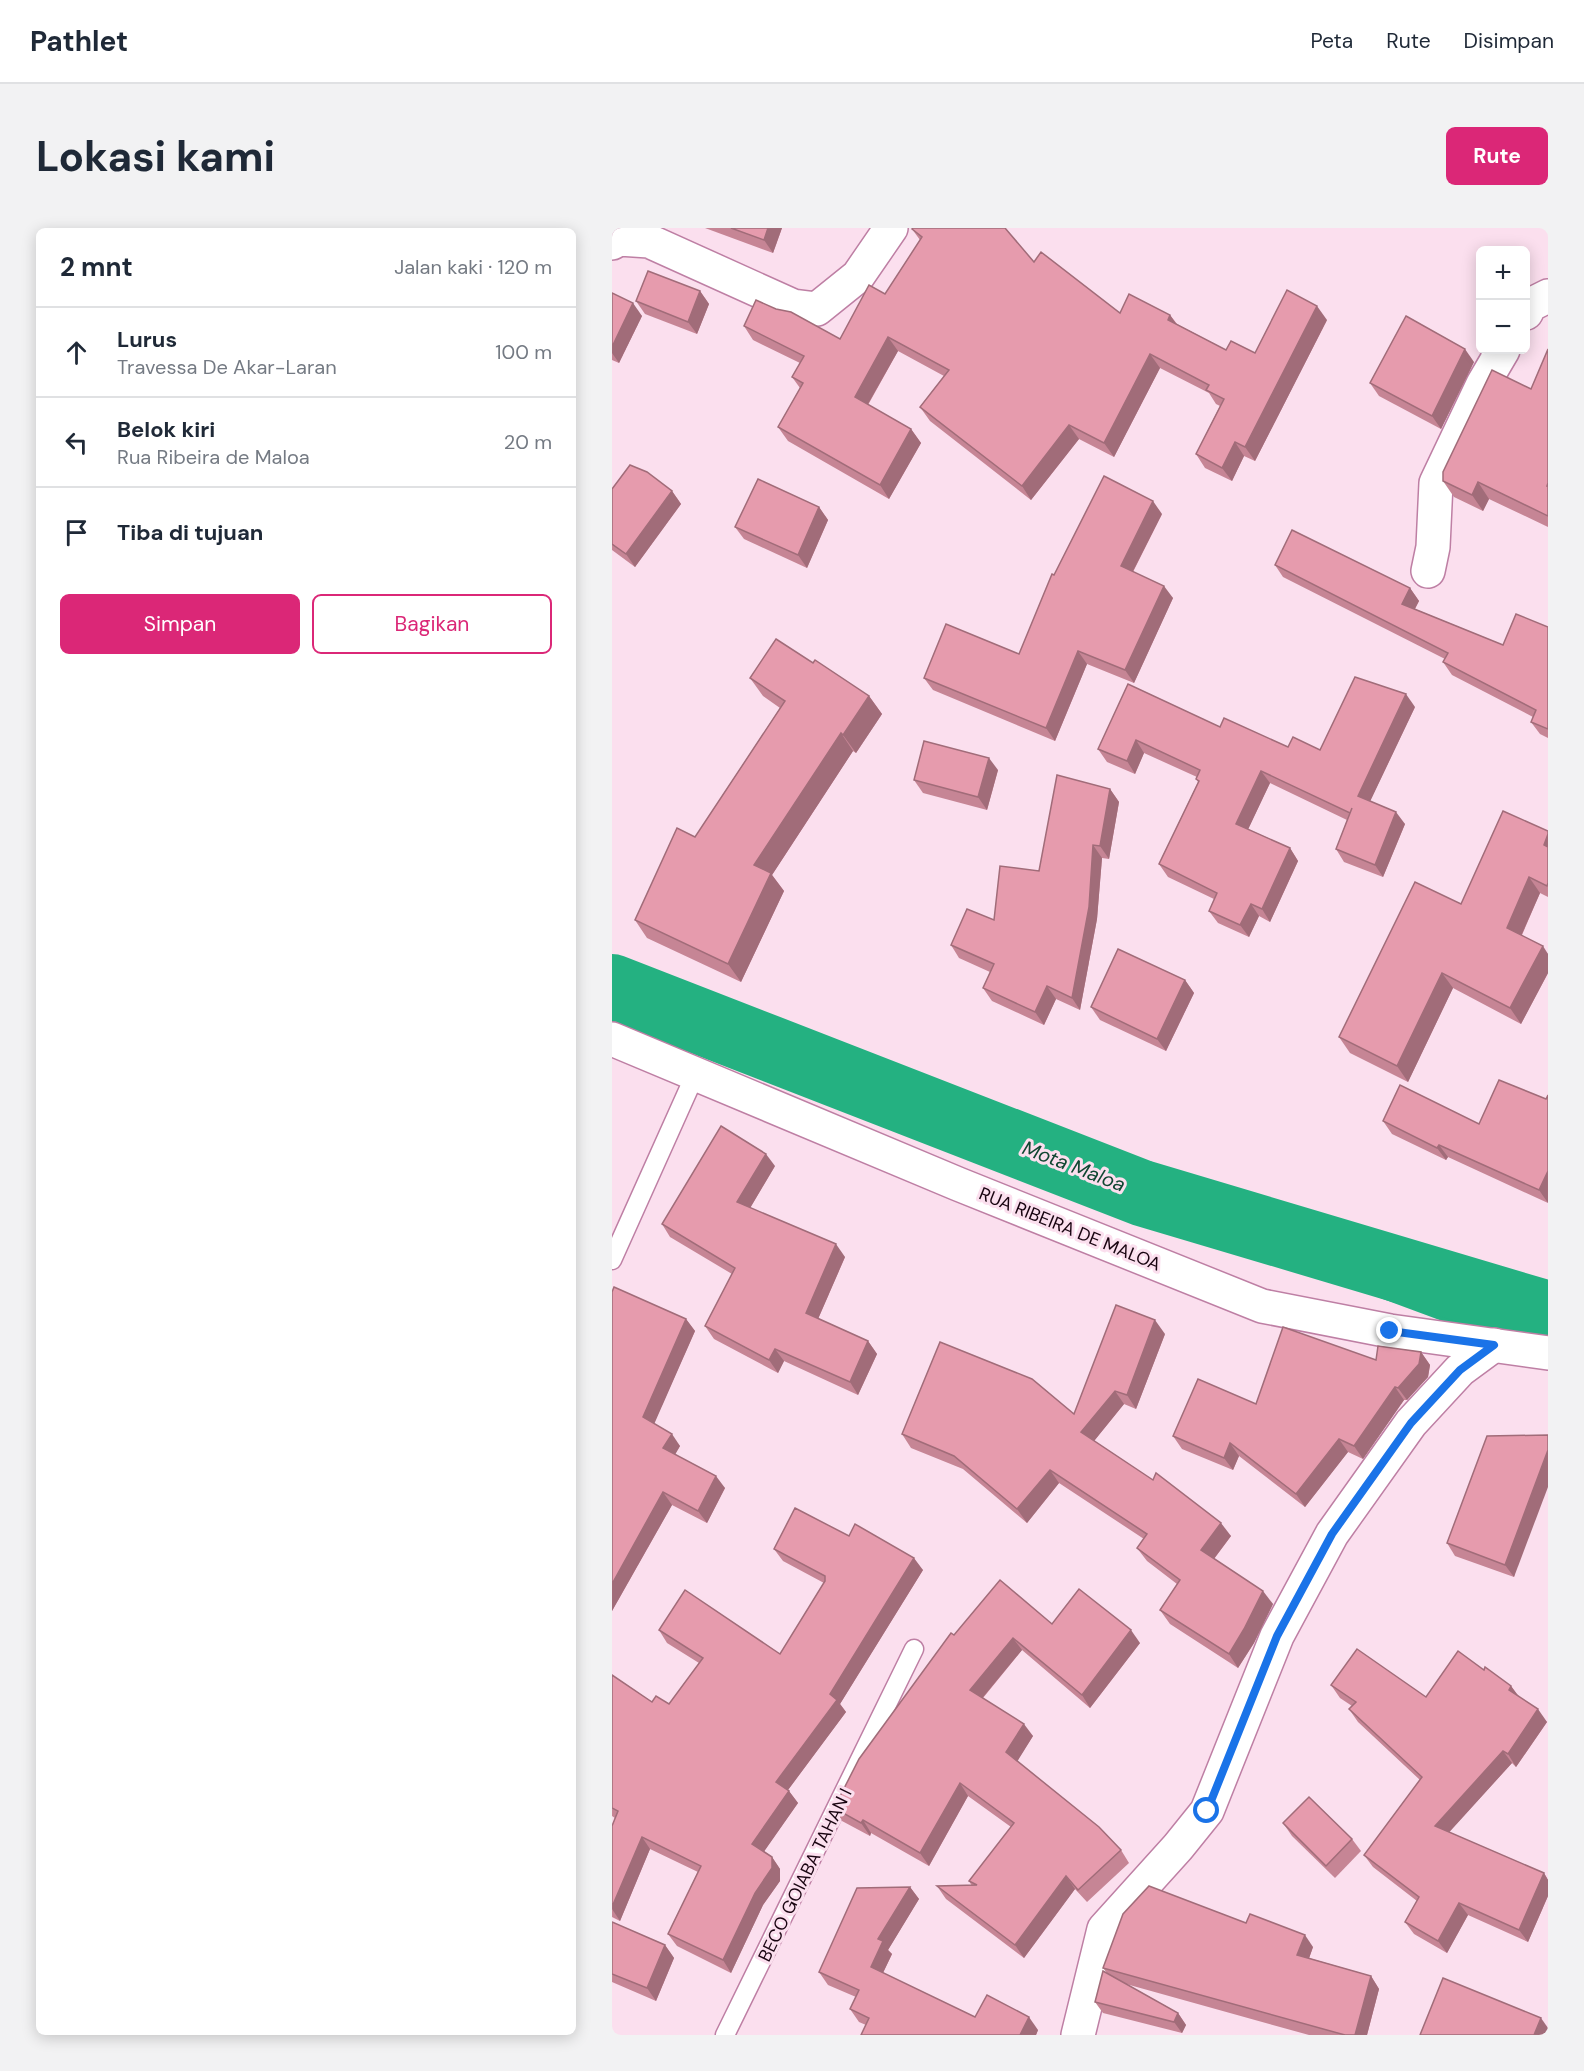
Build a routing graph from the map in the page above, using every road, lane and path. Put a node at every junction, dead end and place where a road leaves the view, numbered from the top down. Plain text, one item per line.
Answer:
1 (891, 228) edge
2 (612, 243) edge
3 (1548, 296) edge
4 (1530, 304) edge
5 (1501, 354) edge
6 (1428, 571) dead end
7 (612, 1039) edge
8 (695, 1075) junction
9 (612, 1260) edge
10 (1494, 1345) junction
11 (1548, 1353) edge
12 (914, 1649) dead end
13 (725, 2035) edge
14 (1077, 2035) edge

1 - 2 street
3 - 4 street
5 - 6 street
7 - 8 street, RUA RIBEIRA DE MALOA
8 - 9 lane
8 - 10 street, RUA RIBEIRA DE MALOA
10 - 11 street, RUA RIBEIRA DE MALOA
10 - 14 street
12 - 13 lane, BECO GOIABA TAHAN I

